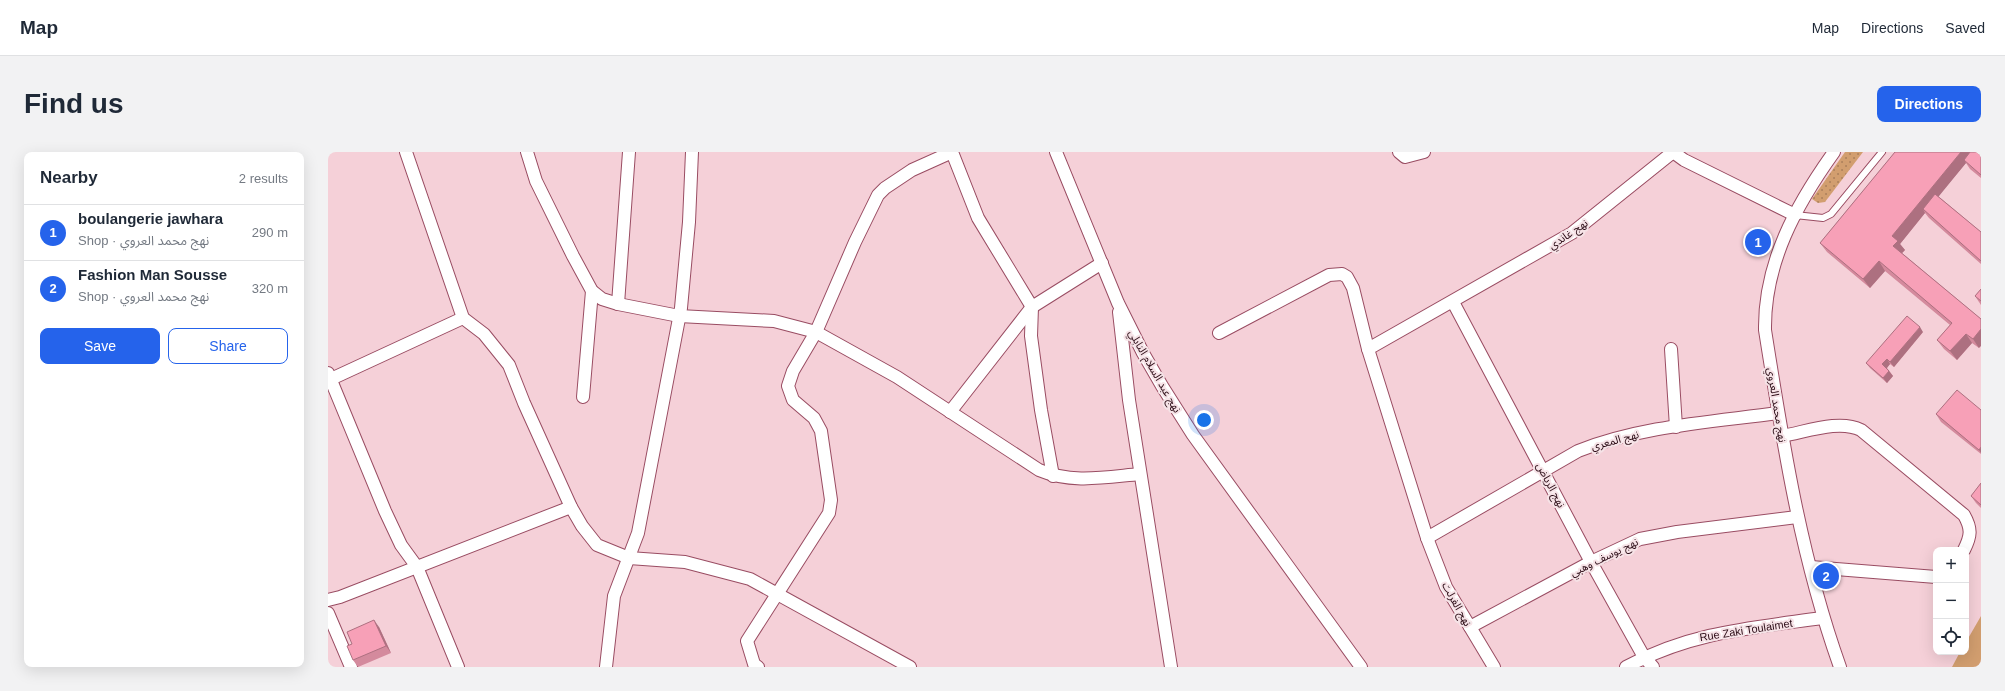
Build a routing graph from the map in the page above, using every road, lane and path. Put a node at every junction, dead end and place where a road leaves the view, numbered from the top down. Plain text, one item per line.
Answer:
1 (406, 152) edge
2 (527, 152) edge
3 (630, 152) edge
4 (692, 152) edge
5 (952, 152) edge
6 (1056, 152) edge
7 (1399, 152) edge
8 (1424, 152) edge
9 (1673, 152) edge
10 (1834, 152) edge
11 (1882, 152) edge
12 (1795, 215) junction
13 (1102, 263) junction
14 (592, 291) junction
15 (1453, 302) junction
16 (1118, 303) junction
17 (618, 304) junction
18 (1032, 307) junction
19 (679, 316) junction
20 (463, 318) junction
21 (816, 332) junction
22 (1219, 333) dead end
23 (1368, 349) junction
24 (1671, 349) dead end
25 (329, 378) edge
26 (583, 398) dead end
27 (950, 412) junction
28 (1778, 413) junction
29 (1676, 427) junction
30 (1782, 436) junction
31 (1544, 472) junction
32 (1140, 474) junction
33 (1053, 476) junction
34 (571, 507) junction
35 (1797, 518) junction
36 (1427, 538) junction
37 (1966, 547) edge
38 (629, 558) junction
39 (1591, 562) junction
40 (1811, 566) junction
41 (417, 567) junction
42 (1933, 577) edge
43 (777, 594) junction
44 (328, 600) edge
45 (328, 613) edge
46 (1822, 618) junction
47 (1470, 627) junction
48 (1644, 657) junction
49 (754, 666) edge
50 (350, 667) edge
51 (458, 667) edge
52 (606, 667) edge
53 (910, 667) edge
54 (1171, 667) edge
55 (1361, 667) edge
56 (1494, 667) edge
57 (1626, 667) edge
58 (1653, 667) edge
59 (1840, 667) edge

1 - 20 street
2 - 14 street
3 - 17 street
4 - 19 street
5 - 18 street
5 - 21 street
6 - 13 street, نهج عبد السلام النابلي
7 - 8 street
9 - 12 street
9 - 15 street, نهج غاندي
10 - 12 street, نهج محمد العروي
11 - 12 lane
12 - 28 street, نهج محمد العروي
13 - 16 street, نهج عبد السلام النابلي
13 - 18 street
14 - 17 street
14 - 26 street
15 - 23 street, نهج غاندي
15 - 31 street, نهج الرياض
16 - 32 street
16 - 55 street, نهج عبد السلام النابلي
17 - 19 street
18 - 27 street
18 - 33 street
19 - 21 street
19 - 38 street
20 - 25 street
20 - 34 street
21 - 27 street
21 - 43 street
22 - 23 street, نهج الفرلت
23 - 36 street, نهج الفرلت
24 - 29 street
25 - 41 street
27 - 33 street
28 - 29 street, نهج المعري
28 - 30 street, نهج محمد العروي
29 - 31 street, نهج المعري
30 - 35 street, نهج محمد العروي
30 - 37 street
31 - 36 street, نهج المعري
31 - 39 street, نهج الرياض
32 - 33 street
32 - 54 street
34 - 38 street
34 - 41 street
35 - 39 street, نهج يوسف وهبي
35 - 40 street, نهج محمد العروي
36 - 47 street, نهج الفرلت
38 - 43 street
38 - 52 street
39 - 47 street, نهج يوسف وهبي
39 - 48 street, نهج الرياض
40 - 42 street
40 - 46 street, نهج محمد العروي
41 - 44 street
41 - 51 street
43 - 49 street
43 - 53 street
45 - 50 street
46 - 48 street, Rue Zaki Toulaimet
46 - 59 street, نهج محمد العروي
47 - 56 street, نهج الفرلت
48 - 57 street, Rue Zaki Toulaimet
48 - 58 street, نهج الرياض

